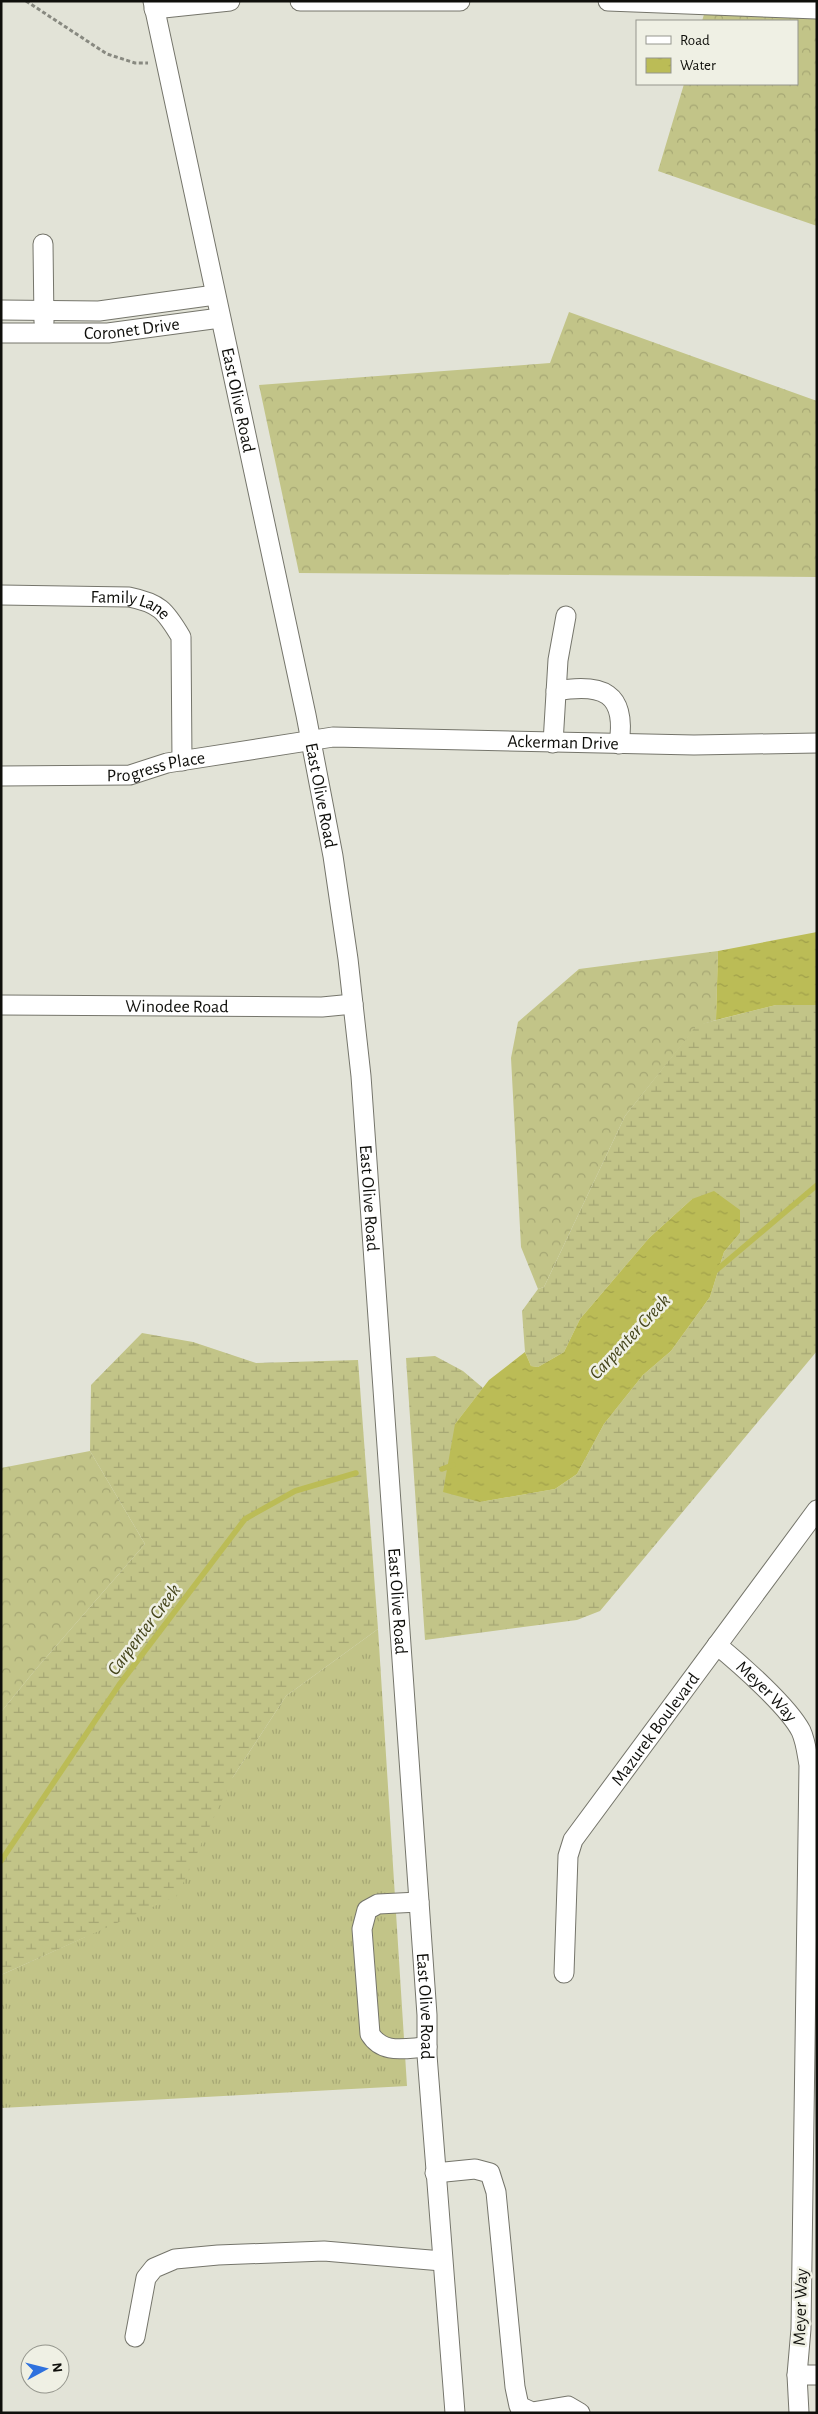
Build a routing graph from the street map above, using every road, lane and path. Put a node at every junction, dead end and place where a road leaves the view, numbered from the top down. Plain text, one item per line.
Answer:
1 (26, 1) edge
2 (230, 1) edge
3 (300, 1) edge
4 (460, 1) edge
5 (608, 1) edge
6 (154, 5) edge
7 (817, 9) edge
8 (166, 64) junction
9 (43, 244) dead end
10 (215, 295) junction
11 (1, 310) edge
12 (44, 310) junction
13 (220, 318) junction
14 (1, 334) edge
15 (43, 334) junction
16 (1, 595) edge
17 (566, 616) dead end
18 (556, 690) junction
19 (310, 740) junction
20 (553, 742) junction
21 (817, 743) edge
22 (619, 744) junction
23 (182, 761) junction
24 (1, 776) edge
25 (353, 1004) junction
26 (1, 1005) edge
27 (817, 1510) edge
28 (717, 1645) junction
29 (419, 1902) junction
30 (564, 1973) dead end
31 (427, 2047) junction
32 (435, 2174) junction
33 (442, 2261) junction
34 (135, 2337) dead end
35 (798, 2375) junction
36 (817, 2375) edge
37 (797, 2410) edge
38 (455, 2413) edge
39 (580, 2413) edge

1 - 8 path
2 - 6 street
3 - 4 street
5 - 7 street
6 - 8 street, East Olive Road
8 - 10 street, East Olive Road
9 - 12 street
10 - 12 street, Coronet Drive
10 - 13 street, East Olive Road
11 - 12 street, Coronet Drive
12 - 15 street
13 - 15 street, Coronet Drive
13 - 19 street, East Olive Road
14 - 15 street, Coronet Drive
16 - 23 street, Family Lane
17 - 18 street
18 - 20 street
18 - 22 street
19 - 20 street, Ackerman Drive
19 - 23 street, Progress Place
19 - 25 street, East Olive Road
20 - 22 street, Ackerman Drive
21 - 22 street, Ackerman Drive
23 - 24 street, Progress Place
25 - 26 street, Winodee Road
25 - 29 street, East Olive Road
27 - 28 street, Mazurek Boulevard
28 - 30 street, Mazurek Boulevard
28 - 35 street, Meyer Way
29 - 31 street, East Olive Road
29 - 31 street
31 - 32 street, East Olive Road
32 - 33 street, East Olive Road
32 - 39 street
33 - 34 street
33 - 38 street, East Olive Road
35 - 36 street
35 - 37 street, Meyer Way

